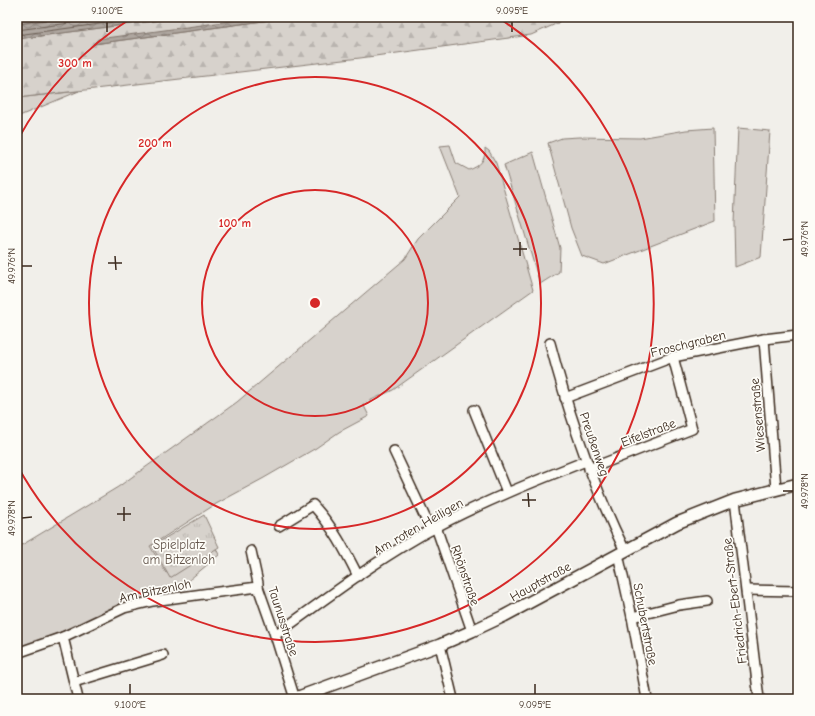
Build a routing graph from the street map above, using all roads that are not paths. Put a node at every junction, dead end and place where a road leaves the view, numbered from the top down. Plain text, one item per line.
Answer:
1 (798, 335) edge
2 (764, 339) junction
3 (550, 343) dead end
4 (673, 357) junction
5 (565, 398) junction
6 (474, 410) dead end
7 (394, 451) dead end
8 (587, 465) junction
9 (798, 484) edge
10 (776, 489) junction
11 (507, 492) junction
12 (735, 500) junction
13 (279, 526) dead end
14 (434, 529) junction
15 (251, 551) dead end
16 (621, 552) junction
17 (358, 576) junction
18 (258, 587) junction
19 (747, 590) junction
20 (798, 591) edge
21 (707, 601) dead end
22 (632, 617) junction
23 (472, 632) junction
24 (275, 635) junction
25 (63, 637) junction
26 (440, 645) junction
27 (17, 653) edge
28 (164, 655) dead end
29 (74, 682) junction
30 (78, 699) edge
31 (294, 699) edge
32 (453, 699) edge
33 (647, 699) edge
34 (759, 699) edge

1 - 2 street, Froschgraben
2 - 4 street, Froschgraben
2 - 10 street, Wiesenstraße
3 - 5 street, Preußenweg
4 - 5 street, Froschgraben
4 - 8 street, Eifelstraße
5 - 8 street, Preußenweg
6 - 11 street
7 - 14 street, Rhönstraße
8 - 11 street, Am roten Heiligen
8 - 16 street, Preußenweg
9 - 10 street, Hauptstraße
10 - 12 street, Hauptstraße
11 - 14 street, Am roten Heiligen
12 - 16 street, Hauptstraße
12 - 19 street, Friedrich-Ebert-Straße
13 - 17 street
14 - 17 street, Am roten Heiligen
14 - 23 street, Rhönstraße
15 - 18 street, Taunusstraße
16 - 22 street, Schubertstraße
16 - 23 street, Hauptstraße
17 - 24 street, Am roten Heiligen
18 - 24 street, Taunusstraße
18 - 25 street, Am Bitzenloh
19 - 20 street
19 - 34 street, Friedrich-Ebert-Straße
21 - 22 street
22 - 33 street, Schubertstraße
23 - 26 street, Hauptstraße
24 - 31 street, Taunusstraße
25 - 27 street, Am Bitzenloh
25 - 29 street
26 - 31 street, Hauptstraße
26 - 32 street
28 - 29 street
29 - 30 street

